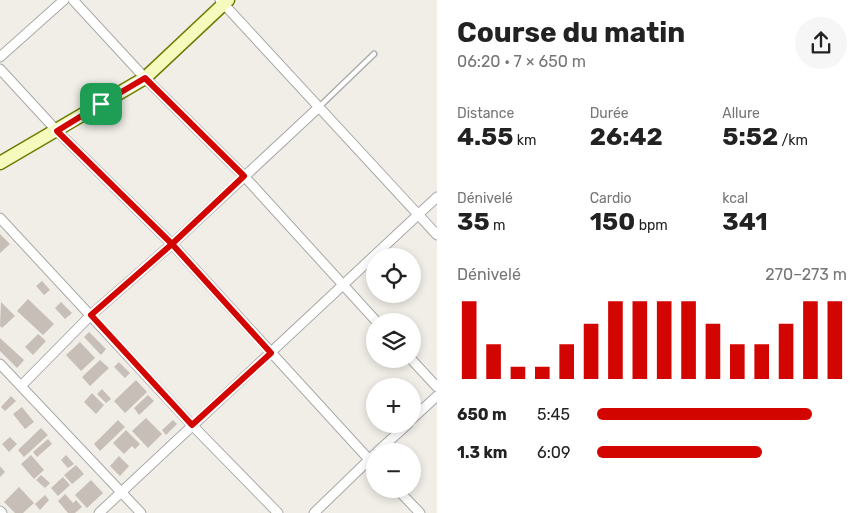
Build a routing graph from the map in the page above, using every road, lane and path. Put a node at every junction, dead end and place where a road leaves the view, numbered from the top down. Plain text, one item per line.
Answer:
1 (64, 0) edge
2 (73, 0) edge
3 (224, 1) edge
4 (374, 54) dead end
5 (0, 57) edge
6 (0, 69) edge
7 (145, 78) junction
8 (318, 108) junction
9 (57, 131) junction
10 (0, 163) edge
11 (244, 176) junction
12 (437, 197) edge
13 (418, 215) junction
14 (0, 218) edge
15 (437, 235) edge
16 (172, 244) junction
17 (343, 286) junction
18 (368, 313) edge
19 (91, 315) junction
20 (271, 353) junction
21 (0, 364) edge
22 (419, 368) edge
23 (21, 386) junction
24 (437, 387) edge
25 (437, 396) edge
26 (421, 411) edge
27 (192, 425) junction
28 (398, 433) edge
29 (387, 443) edge
30 (366, 453) edge
31 (366, 466) edge
32 (120, 492) junction
33 (406, 498) edge
34 (99, 513) edge
35 (141, 513) edge
36 (278, 513) edge
37 (314, 513) edge
38 (420, 513) edge

1 - 5 street
2 - 7 street
3 - 7 street
3 - 8 street
4 - 8 lane
6 - 9 street
7 - 9 street
7 - 11 street
8 - 11 street
8 - 13 street
9 - 10 street
9 - 16 street
11 - 16 street
11 - 17 street
12 - 13 street
13 - 15 street
13 - 17 street
14 - 19 street
16 - 19 street
16 - 20 street
17 - 18 street
17 - 20 street
19 - 23 street
19 - 27 street
20 - 27 street
20 - 30 street
21 - 23 street
22 - 24 street
23 - 32 street
25 - 26 street
27 - 32 street
27 - 36 street
28 - 29 street
31 - 37 street
32 - 34 street
32 - 35 street
33 - 38 street

